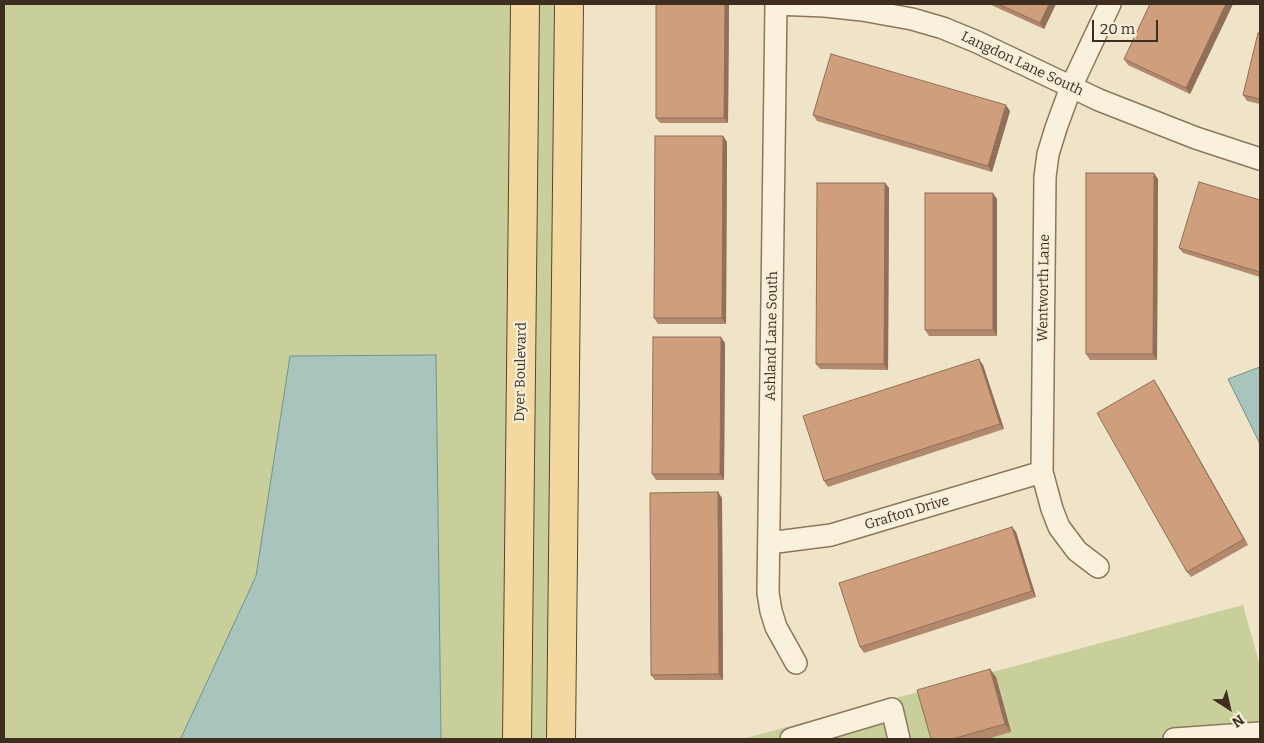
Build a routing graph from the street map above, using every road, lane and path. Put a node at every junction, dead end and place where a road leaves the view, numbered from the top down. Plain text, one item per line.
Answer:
1 (525, 4) edge
2 (570, 4) edge
3 (776, 4) edge
4 (1110, 4) edge
5 (1071, 87) junction
6 (1260, 159) edge
7 (1042, 472) junction
8 (769, 542) junction
9 (1098, 567) dead end
10 (796, 663) dead end
11 (1260, 733) edge
12 (517, 739) edge
13 (562, 739) edge
14 (791, 739) edge
15 (899, 739) edge
16 (1174, 739) edge

1 - 12 main road, Dyer Boulevard
2 - 13 main road
3 - 5 street, Langdon Lane South
3 - 8 street, Ashland Lane South
4 - 5 street, Wentworth Lane
5 - 6 street, Langdon Lane South
5 - 7 street, Wentworth Lane
7 - 8 street, Grafton Drive
7 - 9 street, Wentworth Lane
8 - 10 street, Ashland Lane South
11 - 16 street
14 - 15 street

